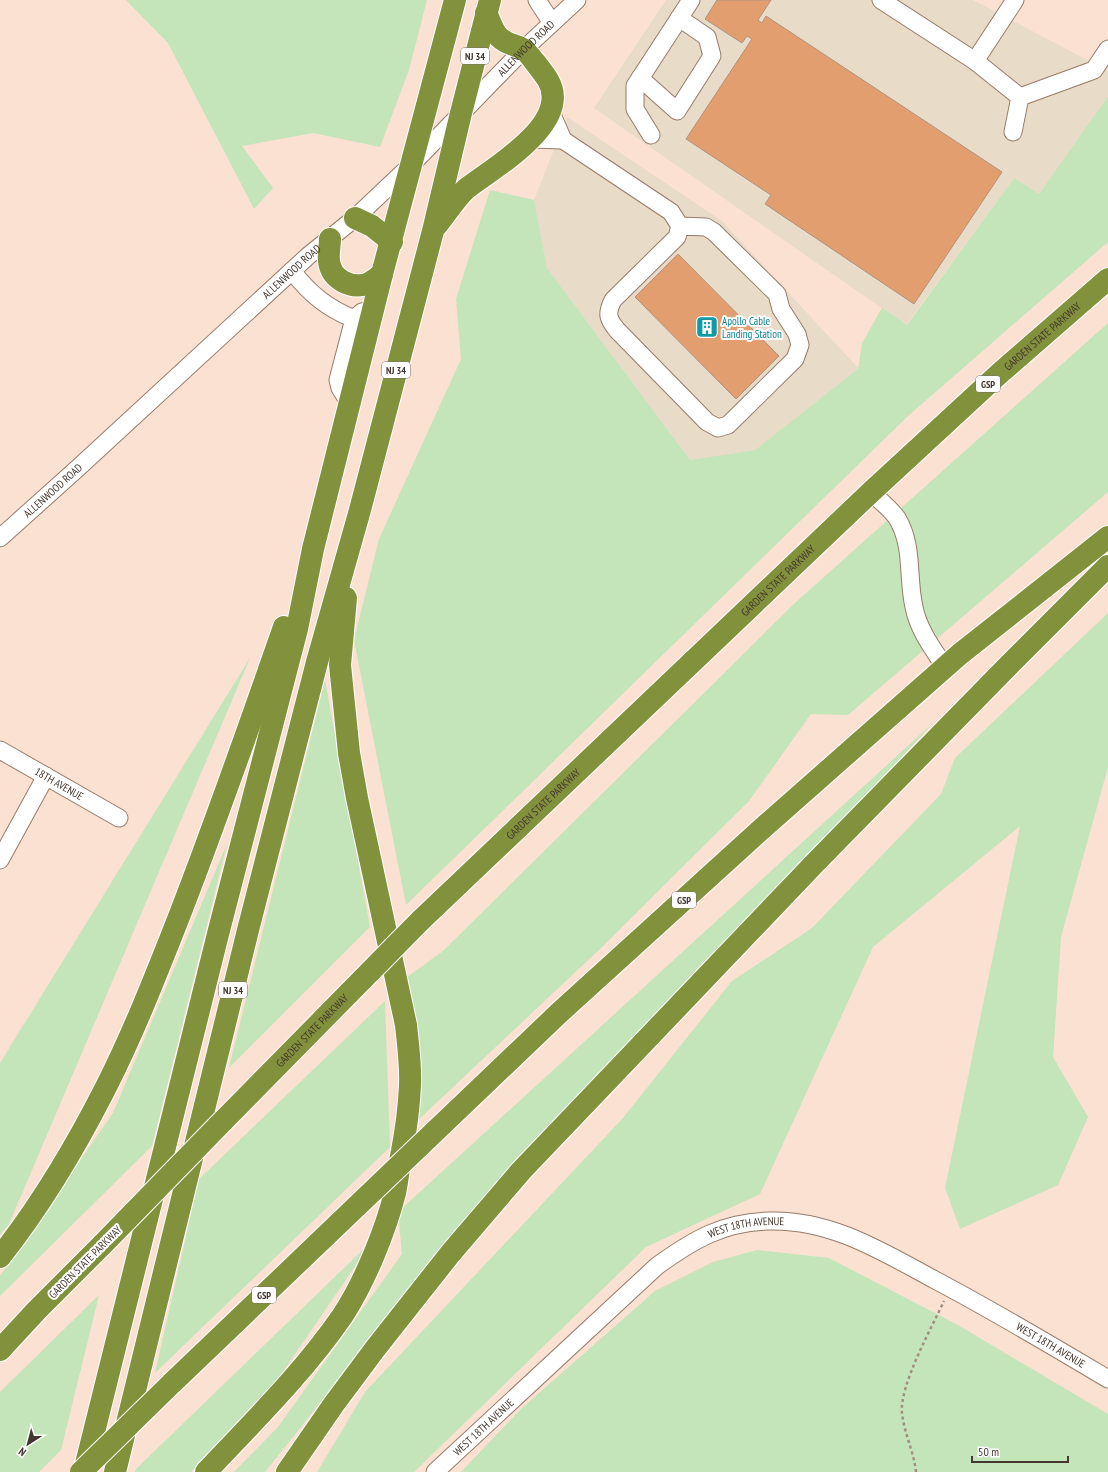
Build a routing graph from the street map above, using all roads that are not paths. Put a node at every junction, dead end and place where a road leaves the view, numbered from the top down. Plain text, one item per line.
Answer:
1 (455, 0) edge
2 (537, 0) edge
3 (577, 0) edge
4 (691, 0) edge
5 (881, 0) edge
6 (1015, 0) edge
7 (488, 6) edge
8 (679, 18) junction
9 (552, 23) junction
10 (524, 49) junction
11 (1108, 49) edge
12 (975, 61) junction
13 (640, 78) junction
14 (1020, 97) junction
15 (550, 110) junction
16 (461, 113) junction
17 (1013, 132) dead end
18 (651, 135) dead end
19 (530, 139) junction
20 (563, 140) junction
21 (410, 166) junction
22 (355, 218) junction
23 (680, 226) junction
24 (433, 231) junction
25 (330, 239) junction
26 (392, 242) junction
27 (292, 271) junction
28 (382, 274) junction
29 (1108, 279) edge
30 (374, 309) junction
31 (354, 319) junction
32 (350, 404) junction
33 (871, 492) junction
34 (360, 510) junction
35 (1108, 537) edge
36 (0, 538) edge
37 (313, 549) junction
38 (1108, 566) edge
39 (945, 667) junction
40 (0, 750) edge
41 (46, 776) junction
42 (118, 818) dead end
43 (0, 860) edge
44 (0, 1257) edge
45 (37, 1310) junction
46 (0, 1327) edge
47 (0, 1350) edge
48 (1108, 1379) edge
49 (83, 1472) edge
50 (116, 1472) edge
51 (206, 1472) edge
52 (287, 1472) edge
53 (435, 1472) edge

1 - 21 highway
2 - 9 street
3 - 9 street, ALLENWOOD ROAD
4 - 8 street
5 - 12 street
6 - 12 street
7 - 10 highway
7 - 16 highway, NJ 34
8 - 13 street
8 - 13 street
9 - 10 street, ALLENWOOD ROAD
10 - 15 highway
10 - 16 street, ALLENWOOD ROAD
11 - 14 street
12 - 14 street
13 - 18 street
14 - 17 street
15 - 19 highway
15 - 20 street
16 - 21 street, ALLENWOOD ROAD
16 - 24 highway, NJ 34
19 - 20 street
19 - 24 highway
20 - 23 street
21 - 22 street, ALLENWOOD ROAD
21 - 26 highway
22 - 25 street, ALLENWOOD ROAD
22 - 26 highway
23 - 23 street
24 - 34 highway, NJ 34
25 - 27 street, ALLENWOOD ROAD
25 - 28 highway
26 - 28 highway
27 - 31 street
27 - 36 street, ALLENWOOD ROAD
28 - 30 highway
29 - 33 highway, GARDEN STATE PARKWAY / GSP
30 - 31 street
30 - 32 highway
31 - 32 street
32 - 37 highway
33 - 39 street
33 - 45 highway, GARDEN STATE PARKWAY / GSP, bridge
34 - 50 highway, NJ 34
34 - 51 highway
35 - 39 highway, GSP
37 - 44 highway
37 - 49 highway, NJ 34
38 - 52 highway
39 - 49 highway, GSP, bridge
40 - 41 street, 18TH AVENUE
41 - 42 street, 18TH AVENUE
41 - 43 street
45 - 46 highway
45 - 47 highway, GARDEN STATE PARKWAY / GSP
48 - 53 street, WEST 18TH AVENUE

